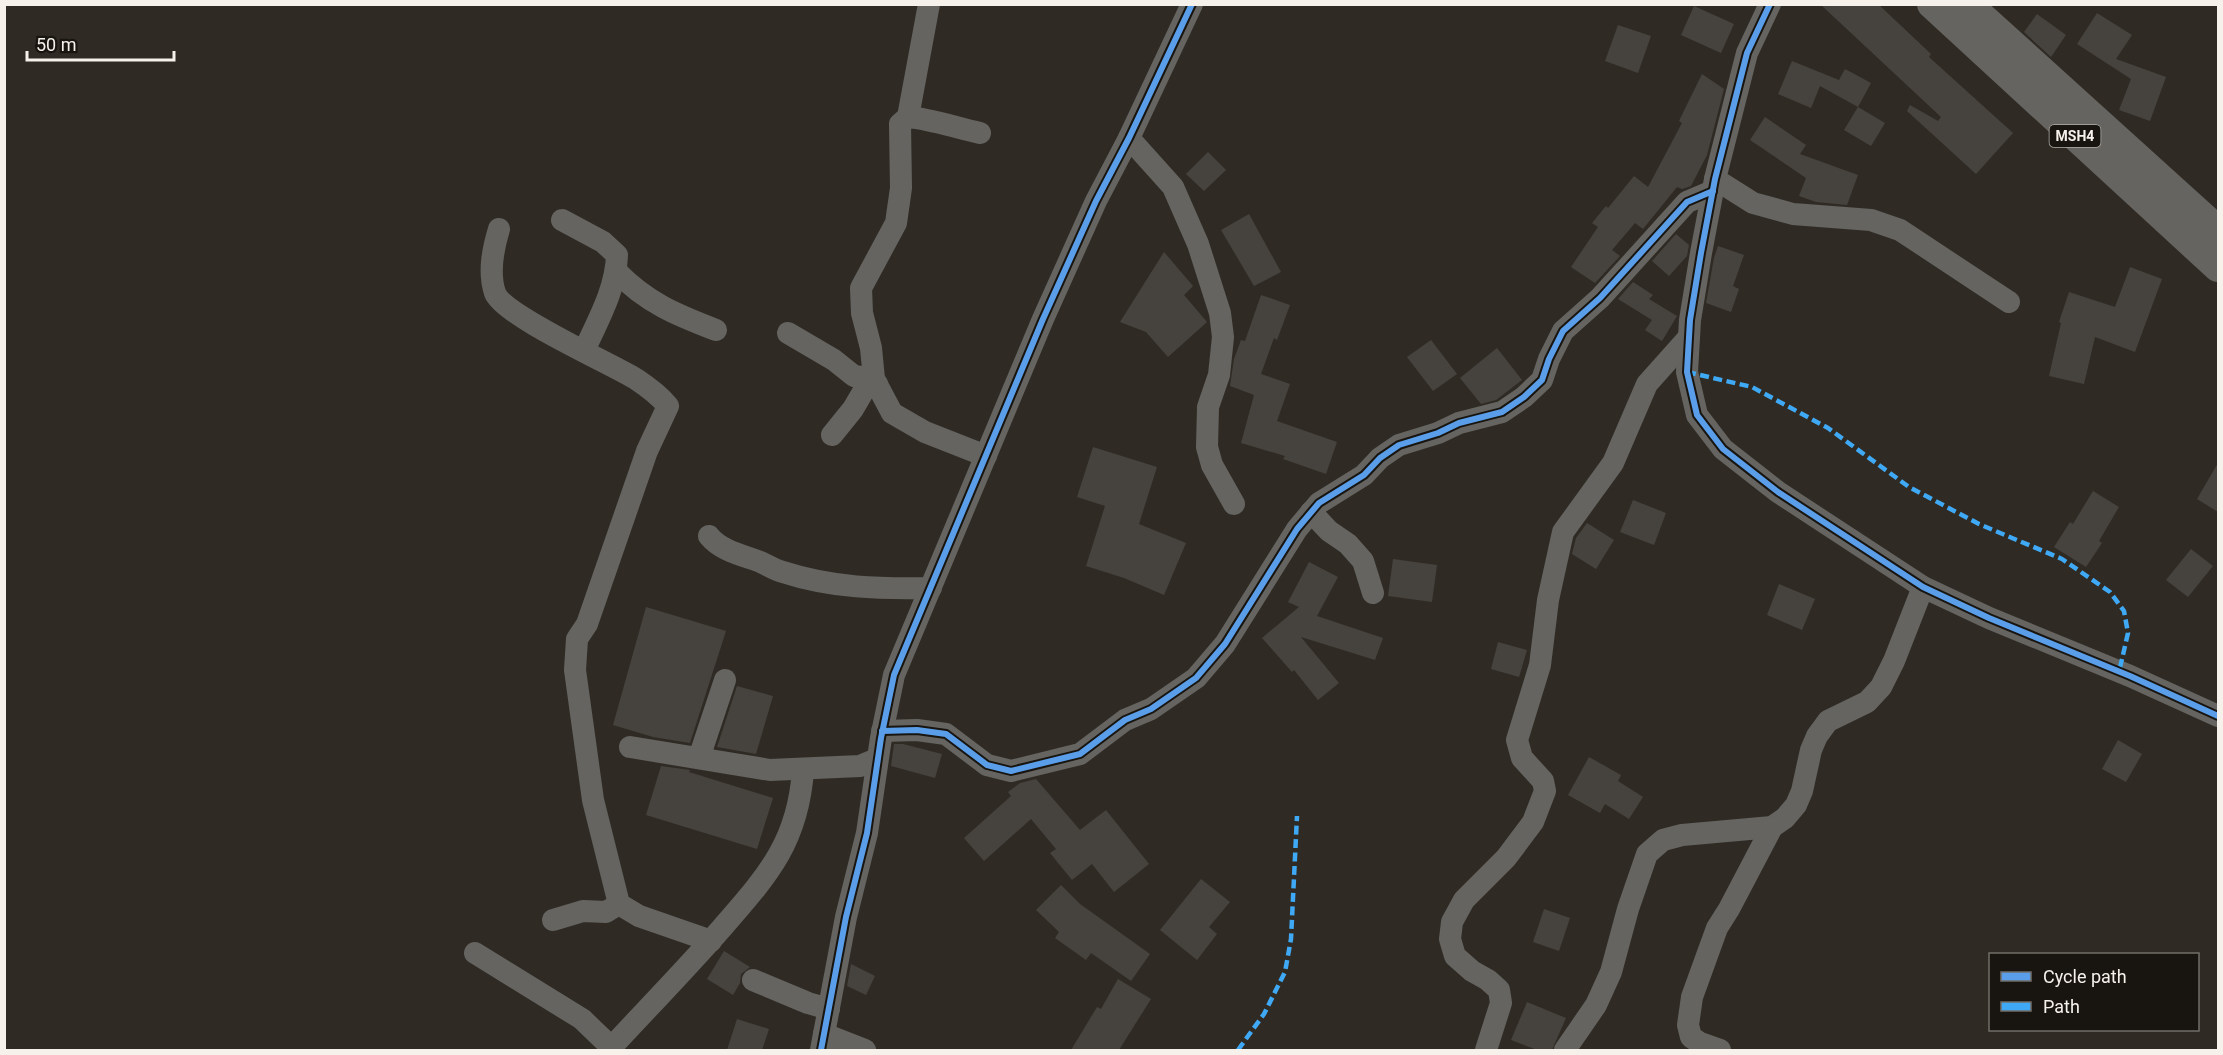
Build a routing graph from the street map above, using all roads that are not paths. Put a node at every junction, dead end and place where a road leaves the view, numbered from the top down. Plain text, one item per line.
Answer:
1 (929, 4) edge
2 (1192, 4) edge
3 (1770, 4) edge
4 (1932, 4) edge
5 (1967, 4) edge
6 (908, 117) junction
7 (980, 133) dead end
8 (1129, 138) junction
9 (1714, 185) junction
10 (562, 220) dead end
11 (499, 229) dead end
12 (2218, 231) edge
13 (2218, 267) edge
14 (617, 272) junction
15 (2009, 302) dead end
16 (717, 330) dead end
17 (788, 333) dead end
18 (1689, 337) junction
19 (584, 351) junction
20 (875, 382) junction
21 (832, 435) dead end
22 (986, 456) junction
23 (1234, 504) dead end
24 (1311, 512) junction
25 (709, 536) dead end
26 (931, 588) junction
27 (1923, 588) junction
28 (1373, 593) dead end
29 (725, 680) dead end
30 (2218, 716) edge
31 (882, 731) junction
32 (630, 747) dead end
33 (699, 758) junction
34 (878, 759) junction
35 (803, 770) junction
36 (1772, 827) junction
37 (619, 904) junction
38 (553, 920) dead end
39 (711, 941) junction
40 (475, 953) dead end
41 (753, 980) dead end
42 (829, 1009) junction
43 (823, 1042) edge
44 (610, 1049) edge
45 (865, 1050) edge
46 (1486, 1050) edge
47 (1565, 1050) edge
48 (1720, 1050) edge

1 - 6 street
2 - 8 street
3 - 9 street
4 - 13 main road, MSH4
5 - 12 main road, MSH4
6 - 7 street
6 - 20 street
8 - 22 street
8 - 23 street
9 - 15 street
9 - 18 street
9 - 24 street
10 - 14 street
11 - 19 street
14 - 16 street
14 - 19 street
17 - 20 street
18 - 27 street
18 - 46 street
19 - 37 street
20 - 21 street
20 - 22 street
22 - 26 street
24 - 28 street
24 - 31 street
25 - 26 street
26 - 31 street
27 - 30 street
27 - 36 street
29 - 33 street
31 - 34 street
32 - 33 street
33 - 35 street
34 - 35 street
34 - 42 street
35 - 39 street
36 - 47 street
36 - 48 street
37 - 38 street
37 - 39 street
39 - 44 street
40 - 44 street
41 - 42 street
42 - 43 street
43 - 45 street

